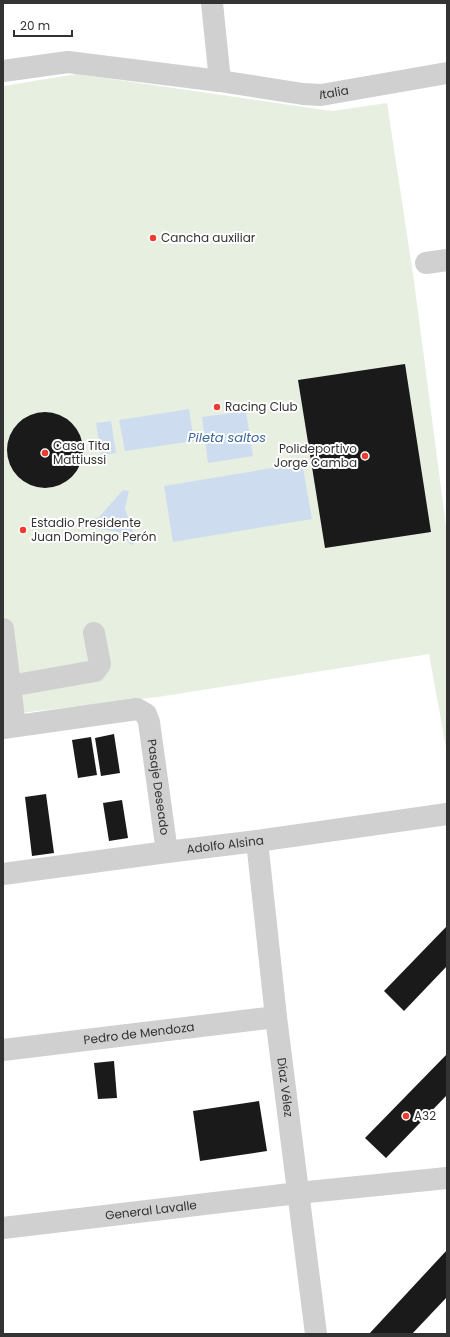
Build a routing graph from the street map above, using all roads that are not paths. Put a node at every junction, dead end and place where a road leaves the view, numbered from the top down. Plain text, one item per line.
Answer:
1 (212, 3) edge
2 (3, 71) edge
3 (447, 73) edge
4 (220, 81) junction
5 (447, 260) edge
6 (426, 263) dead end
7 (3, 629) edge
8 (94, 633) dead end
9 (10, 686) junction
10 (9, 727) edge
11 (447, 814) edge
12 (257, 841) junction
13 (167, 852) junction
14 (3, 874) edge
15 (276, 1017) junction
16 (3, 1050) edge
17 (447, 1178) edge
18 (298, 1193) junction
19 (3, 1228) edge
20 (316, 1334) edge

1 - 4 street
2 - 4 street, Italia
3 - 4 street, Italia
5 - 6 street
7 - 9 street
8 - 9 street
9 - 10 street
10 - 13 street, Pasaje Deseado
11 - 12 street, Adolfo Alsina
12 - 13 street, Adolfo Alsina
12 - 15 street, Díaz Vélez
13 - 14 street, Adolfo Alsina
15 - 16 street, Pedro de Mendoza
15 - 18 street, Díaz Vélez
17 - 18 street, General Lavalle
18 - 19 street, General Lavalle
18 - 20 street, Díaz Vélez

